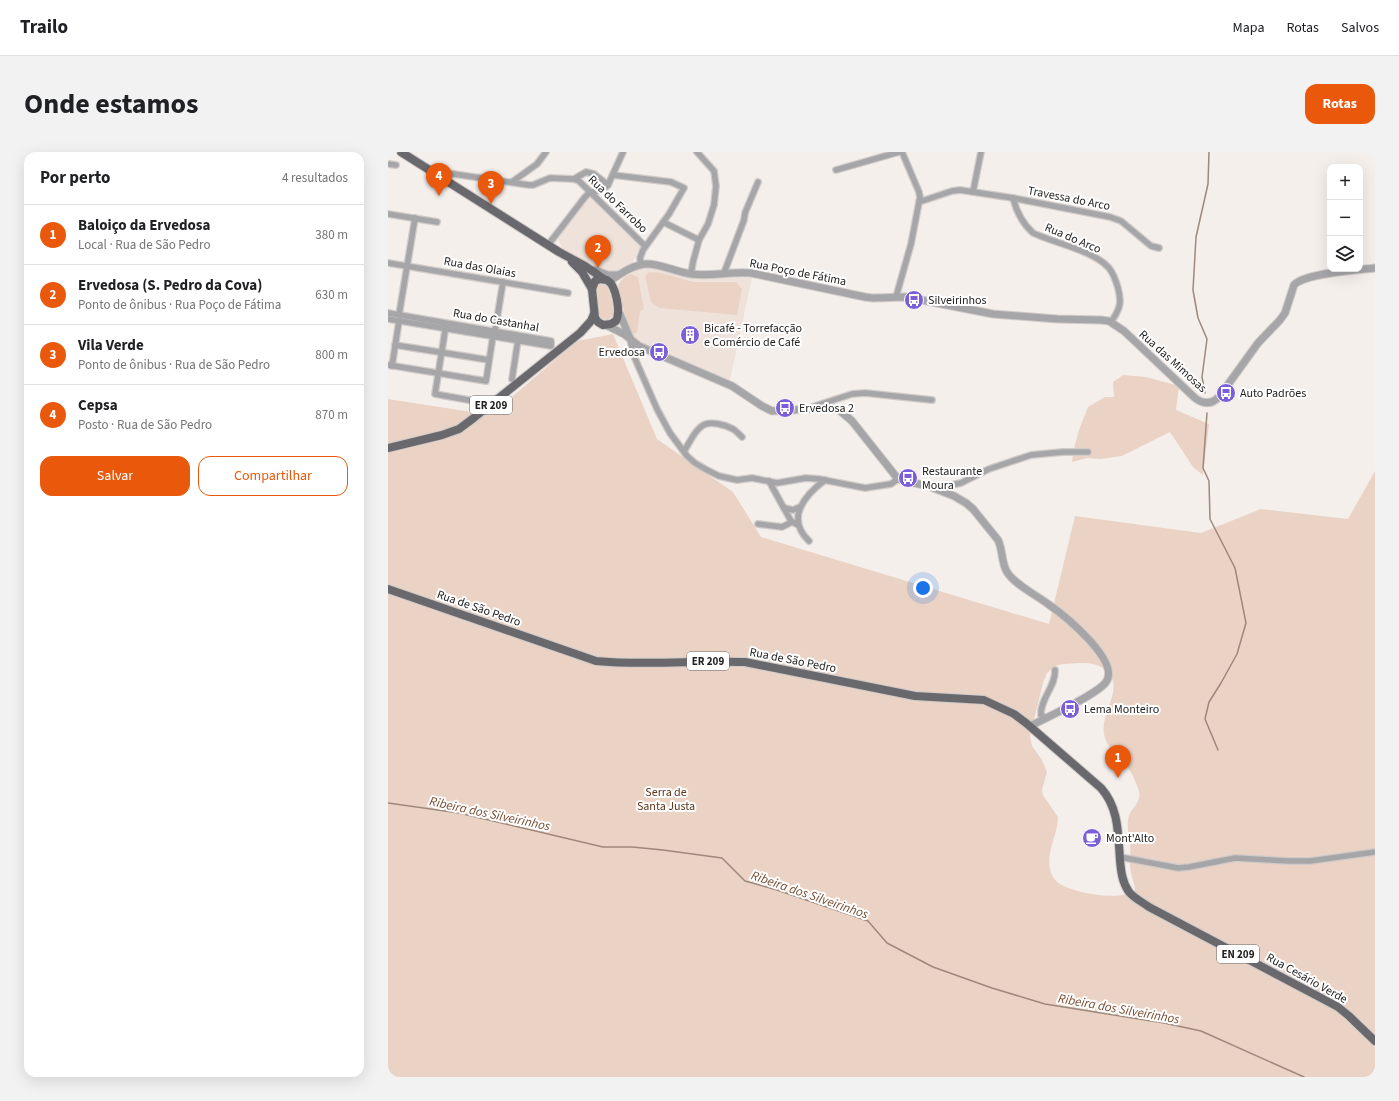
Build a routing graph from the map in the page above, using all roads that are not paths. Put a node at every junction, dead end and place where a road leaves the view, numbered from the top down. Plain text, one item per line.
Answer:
1 (401, 152) edge
2 (546, 152) edge
3 (623, 152) edge
4 (697, 152) edge
5 (902, 152) edge
6 (981, 152) edge
7 (388, 164) edge
8 (396, 165) dead end
9 (430, 170) junction
10 (836, 170) dead end
11 (613, 175) junction
12 (574, 179) junction
13 (512, 182) junction
14 (758, 182) dead end
15 (608, 185) junction
16 (590, 192) junction
17 (973, 192) junction
18 (1013, 198) junction
19 (919, 202) junction
20 (388, 214) edge
21 (415, 218) junction
22 (437, 222) dead end
23 (663, 222) junction
24 (699, 240) junction
25 (548, 245) junction
26 (645, 246) junction
27 (1159, 248) dead end
28 (559, 252) junction
29 (388, 263) edge
30 (641, 264) junction
31 (407, 266) junction
32 (585, 266) junction
33 (1375, 268) edge
34 (626, 271) junction
35 (724, 273) junction
36 (691, 274) junction
37 (618, 275) junction
38 (607, 280) junction
39 (504, 282) junction
40 (592, 289) junction
41 (568, 293) dead end
42 (615, 294) junction
43 (896, 297) junction
44 (619, 312) junction
45 (388, 313) edge
46 (594, 314) junction
47 (399, 318) junction
48 (388, 319) edge
49 (1111, 322) junction
50 (603, 324) junction
51 (446, 326) junction
52 (580, 333) junction
53 (494, 334) junction
54 (630, 338) junction
55 (518, 340) junction
56 (395, 345) junction
57 (442, 352) junction
58 (489, 360) junction
59 (390, 365) edge
60 (438, 374) junction
61 (512, 379) dead end
62 (932, 400) dead end
63 (474, 401) dead end
64 (806, 410) junction
65 (742, 437) dead end
66 (388, 448) edge
67 (684, 451) junction
68 (1088, 452) dead end
69 (898, 479) junction
70 (825, 480) junction
71 (769, 481) junction
72 (931, 487) junction
73 (800, 507) junction
74 (784, 508) junction
75 (792, 522) junction
76 (758, 524) dead end
77 (798, 525) junction
78 (809, 541) dead end
79 (388, 589) edge
80 (1055, 670) dead end
81 (1046, 718) junction
82 (1032, 728) junction
83 (1375, 852) edge
84 (1120, 857) junction
85 (1375, 1041) edge

1 - 9 main road
2 - 13 street
3 - 11 street
4 - 24 street
5 - 10 street
5 - 19 street
6 - 17 street
7 - 8 street
9 - 13 street, Rua do Farrobo
9 - 25 main road
11 - 15 street
11 - 23 street
12 - 13 street, Rua do Farrobo
12 - 15 street, Rua do Farrobo
12 - 16 street, Rua do Farrobo
14 - 35 street
15 - 16 street
16 - 25 street
16 - 26 street, Rua do Farrobo
17 - 18 street
17 - 19 street
18 - 27 street, Travessa do Arco
18 - 49 street, Rua do Arco
19 - 43 street
20 - 21 street
21 - 22 street
21 - 31 street
23 - 24 street
23 - 26 street
24 - 36 street
25 - 28 main road
26 - 30 street
28 - 32 main road
28 - 40 main road
29 - 31 street, Rua das Olaias
30 - 34 street
30 - 36 street, Rua Poço de Fátima
31 - 39 street, Rua das Olaias
31 - 47 street
32 - 37 street
32 - 38 main road
33 - 49 street, Rua das Mimosas
34 - 37 street
34 - 42 street
35 - 36 street, Rua Poço de Fátima
35 - 43 street, Rua Poço de Fátima
37 - 38 street
38 - 40 main road
38 - 42 main road
39 - 41 street, Rua das Olaias
39 - 53 street
40 - 46 main road
42 - 44 main road
43 - 49 street
44 - 50 main road, ER 209
44 - 54 street
45 - 47 street, Rua do Castanhal
46 - 50 main road
46 - 52 main road, ER 209
47 - 48 street, Rua do Castanhal
47 - 51 street, Rua do Castanhal
47 - 56 street
50 - 52 main road, ER 209
50 - 54 street
51 - 53 street, Rua do Castanhal
51 - 57 street
52 - 66 main road, ER 209
53 - 55 street, Rua do Castanhal
53 - 55 street, Rua do Castanhal
53 - 58 street
54 - 64 street
54 - 67 street
55 - 61 street
56 - 57 street
56 - 59 street
57 - 58 street
57 - 60 street
58 - 60 street
59 - 60 street
60 - 63 street
62 - 64 street
64 - 69 street
65 - 67 street
67 - 71 street
68 - 72 street
69 - 70 street
69 - 72 street
70 - 71 street
70 - 73 street
71 - 74 street
72 - 81 street
73 - 74 street
73 - 77 street
74 - 75 street
75 - 76 street
75 - 77 street
77 - 78 street
79 - 82 main road, Rua de São Pedro / ER 209
80 - 81 street
81 - 82 street
82 - 84 main road, Rua de São Pedro / EN 209
83 - 84 street
84 - 85 main road, Rua Cesário Verde / EN 209

